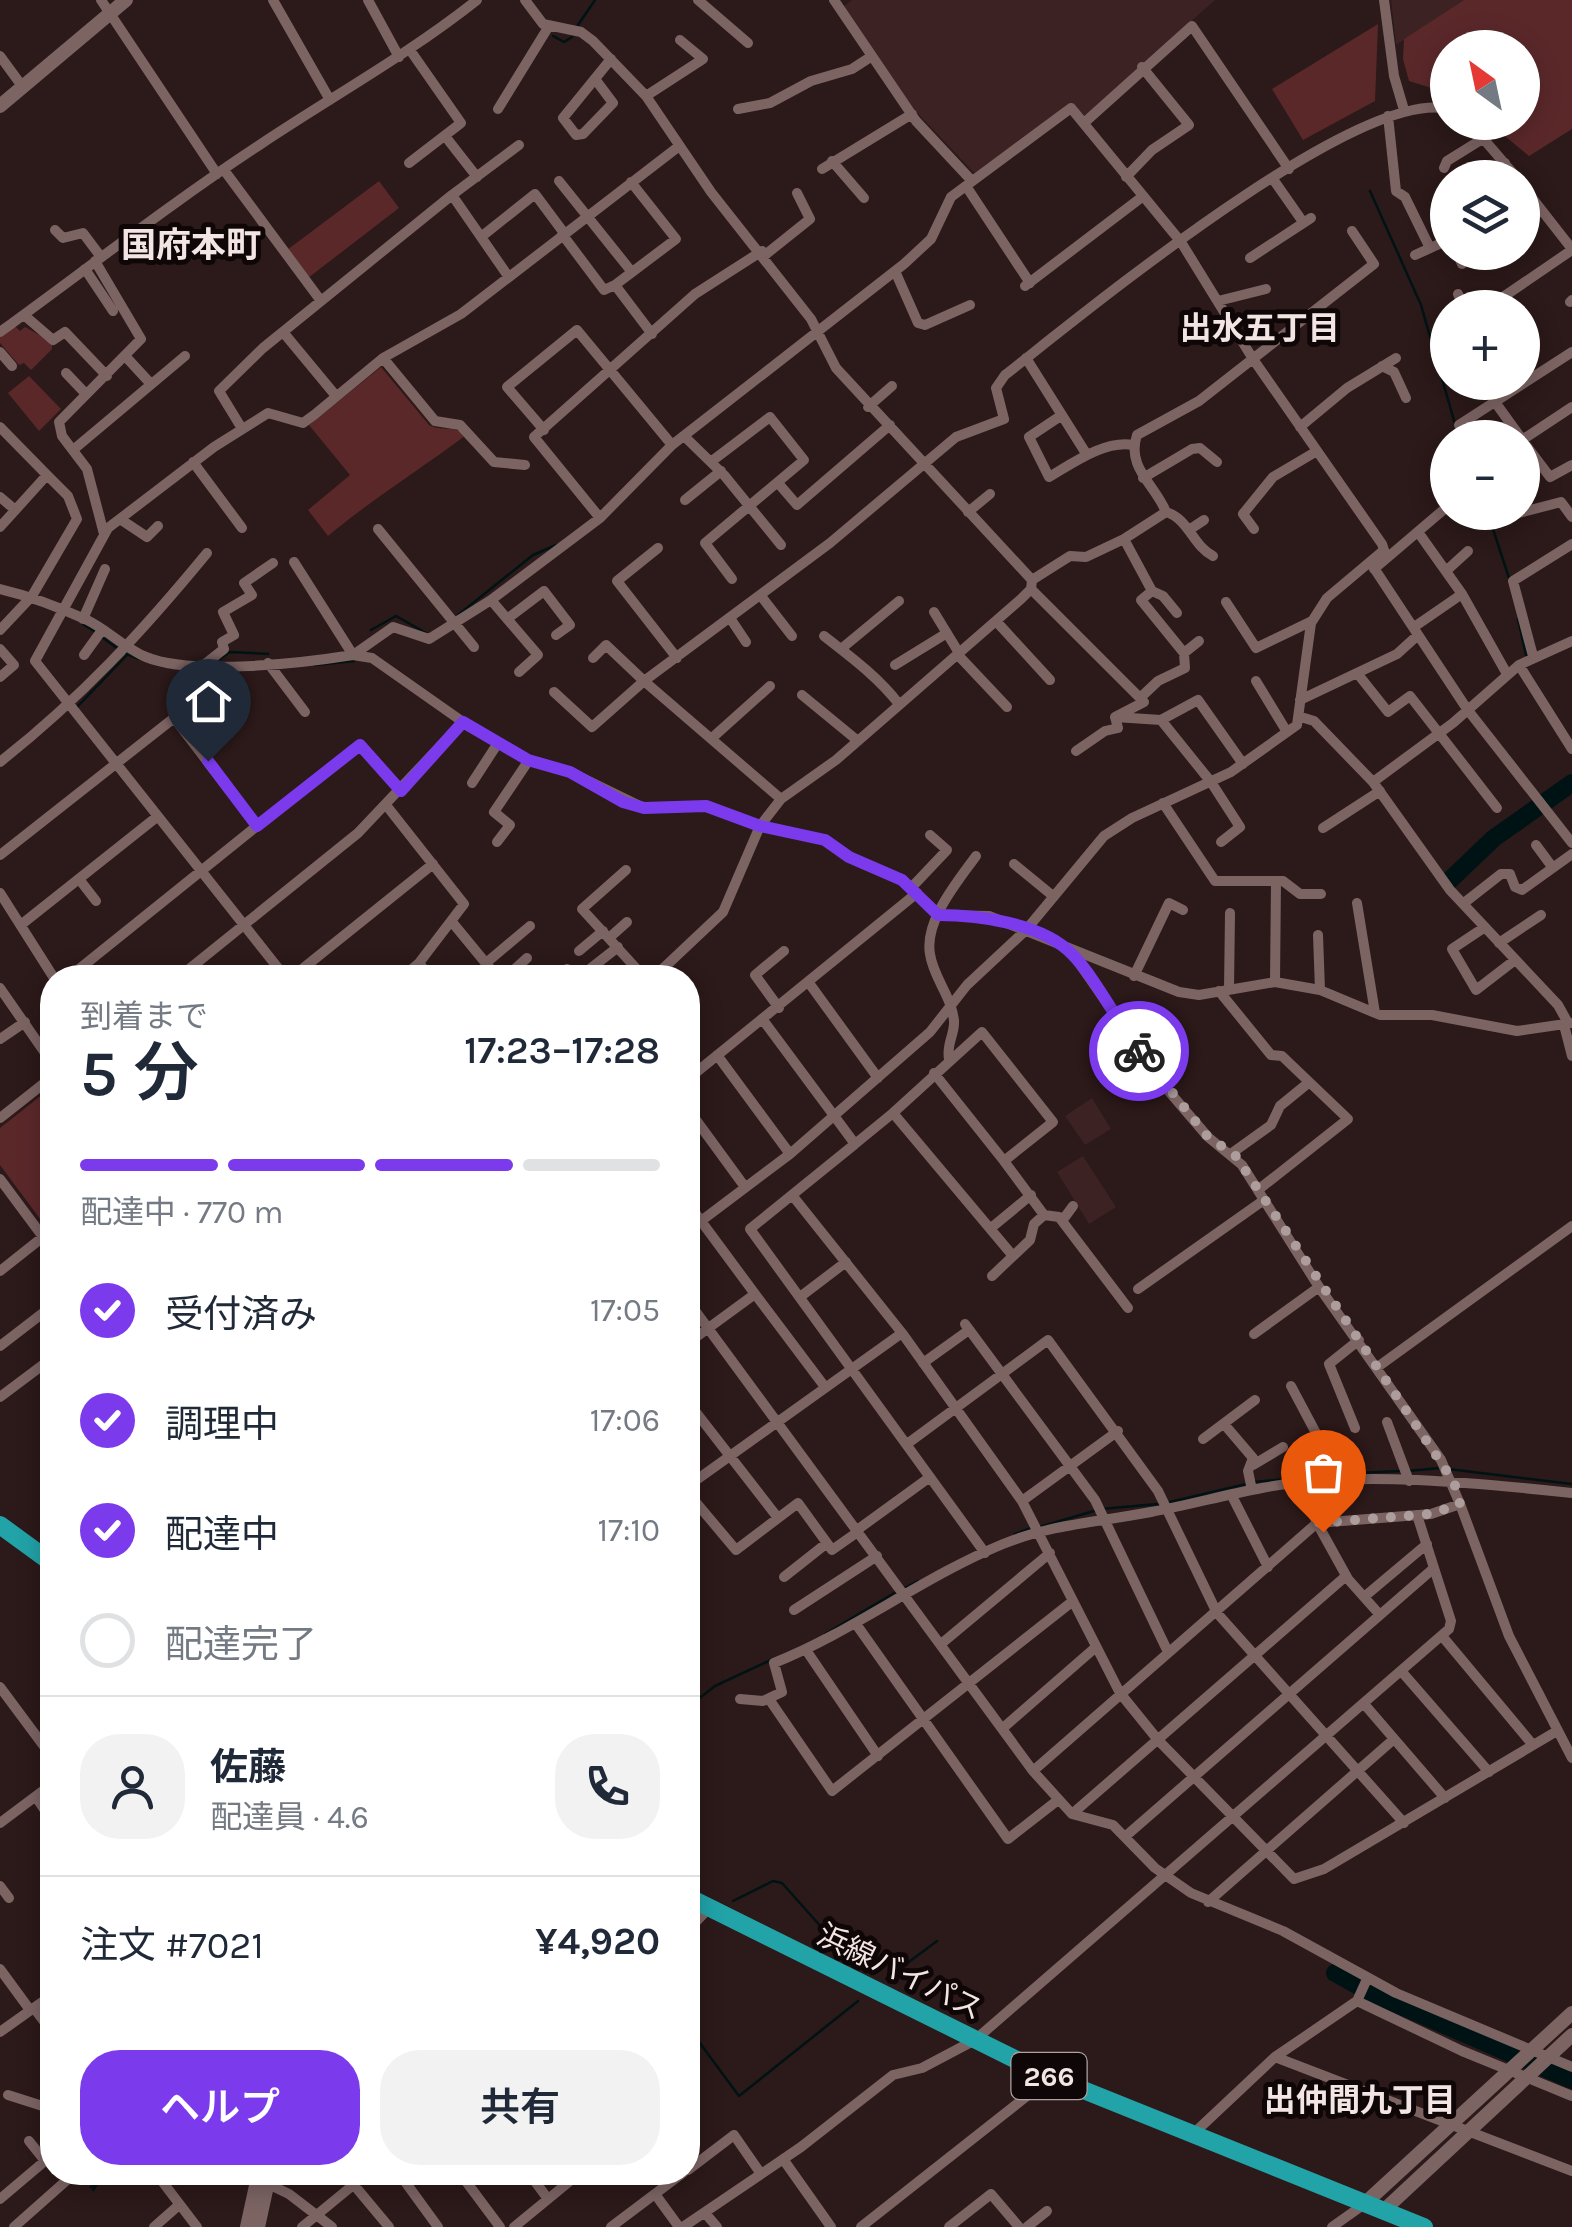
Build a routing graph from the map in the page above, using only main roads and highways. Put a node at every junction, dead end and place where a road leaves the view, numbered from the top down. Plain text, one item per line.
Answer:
1 (0, 1525) edge
2 (40, 1554) edge
3 (700, 1904) edge
4 (1424, 2227) edge

1 - 2 highway
3 - 4 highway, 浜線バイパス / 266

